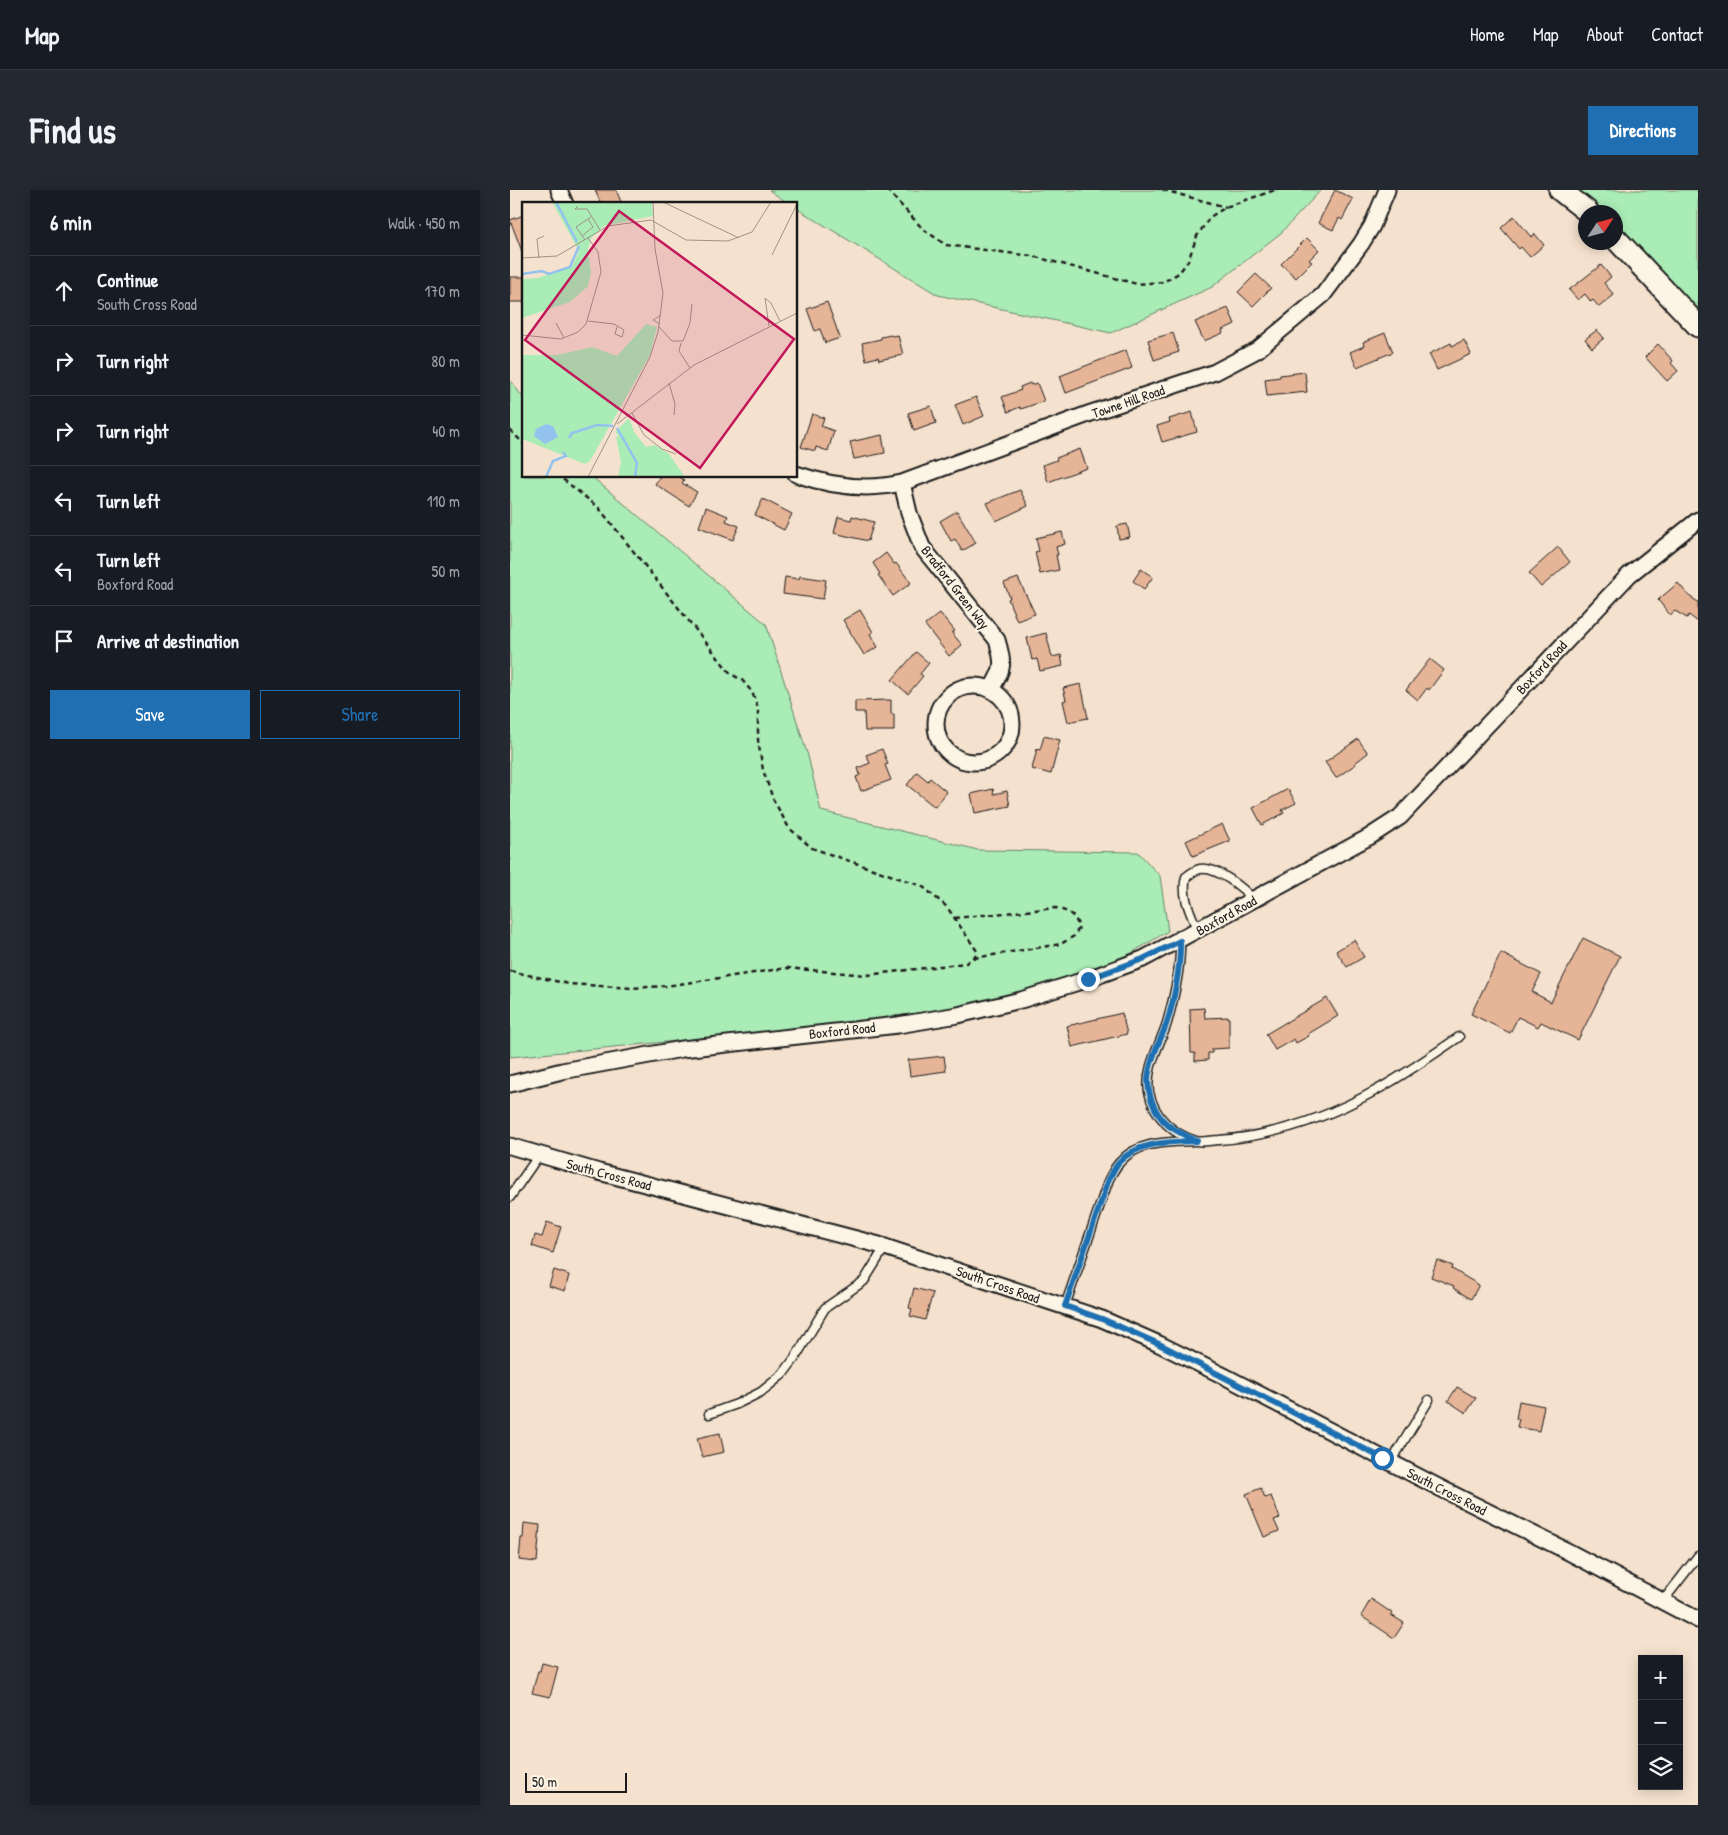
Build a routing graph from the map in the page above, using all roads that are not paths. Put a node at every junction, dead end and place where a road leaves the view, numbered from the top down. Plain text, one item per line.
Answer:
1 (559, 190) edge
2 (1387, 190) edge
3 (1560, 190) edge
4 (564, 202) edge
5 (1579, 205) edge
6 (1623, 246) edge
7 (1698, 326) edge
8 (798, 475) edge
9 (902, 483) junction
10 (1698, 520) edge
11 (991, 689) junction
12 (1254, 900) junction
13 (1198, 931) junction
14 (1180, 941) junction
15 (1459, 1037) dead end
16 (510, 1084) edge
17 (1197, 1141) junction
18 (510, 1146) edge
19 (539, 1155) junction
20 (510, 1197) edge
21 (885, 1247) junction
22 (1065, 1306) junction
23 (1429, 1400) dead end
24 (709, 1414) dead end
25 (1391, 1462) junction
26 (1698, 1556) edge
27 (1663, 1600) junction
28 (1698, 1620) edge

1 - 4 street
2 - 9 street, Towne Hill Road
3 - 5 street
6 - 7 street
8 - 9 street, Towne Hill Road
9 - 11 street, Bradford Green Way
10 - 12 street, Boxford Road
11 - 11 street
12 - 13 street, Boxford Road
12 - 13 lane
13 - 14 street, Boxford Road
14 - 16 street, Boxford Road
14 - 17 lane
15 - 17 lane
17 - 22 lane
18 - 19 street, South Cross Road
19 - 20 lane
19 - 21 street, South Cross Road
21 - 22 street, South Cross Road
21 - 24 lane
22 - 25 street, South Cross Road
23 - 25 lane
25 - 27 street, South Cross Road
26 - 27 lane
27 - 28 street, South Cross Road

